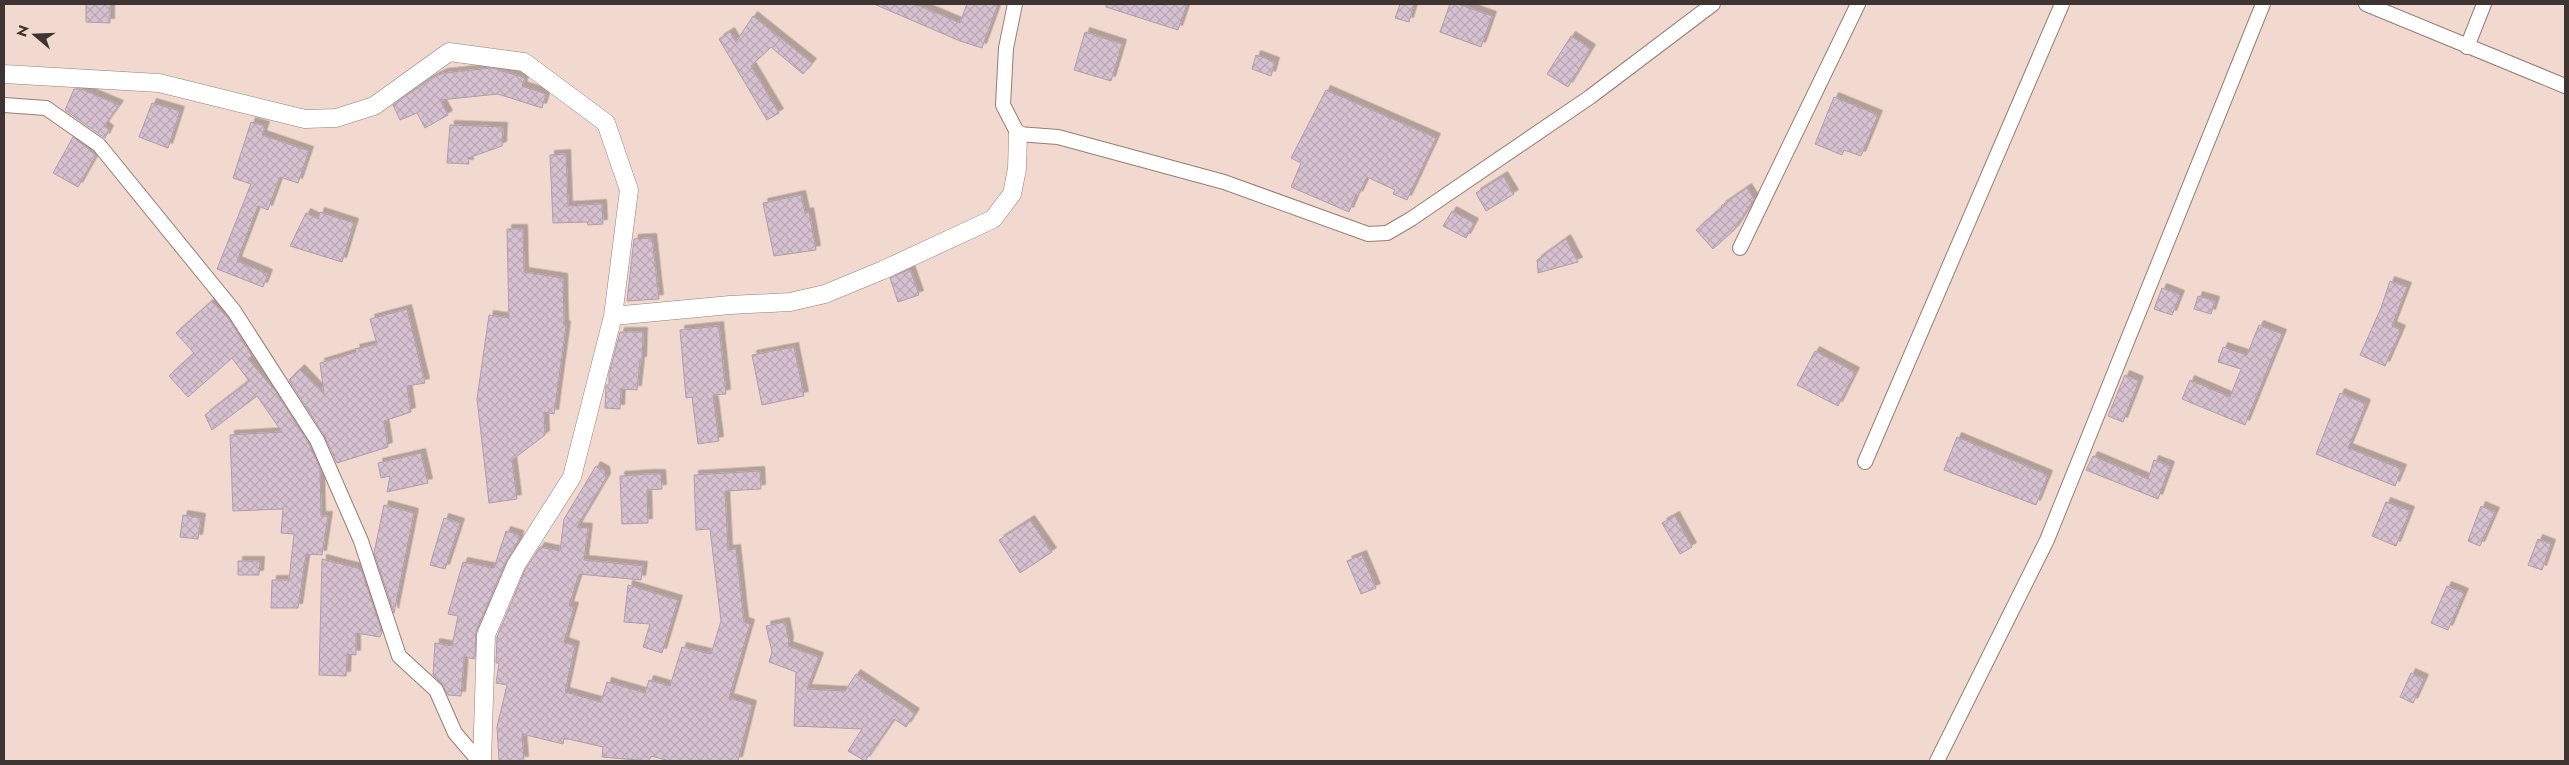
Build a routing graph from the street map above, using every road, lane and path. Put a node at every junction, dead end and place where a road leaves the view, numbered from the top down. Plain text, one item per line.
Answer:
1 (1014, 4) edge
2 (1713, 4) edge
3 (1858, 4) edge
4 (2062, 4) edge
5 (2264, 4) edge
6 (2366, 4) edge
7 (2484, 4) edge
8 (2466, 47) junction
9 (4, 74) edge
10 (2565, 86) edge
11 (4, 105) edge
12 (1018, 134) junction
13 (1740, 248) dead end
14 (614, 316) junction
15 (1865, 462) dead end
16 (481, 761) edge
17 (1937, 761) edge

1 - 12 street
2 - 12 street
3 - 13 street
4 - 15 street
5 - 17 street
6 - 8 street
7 - 8 street
8 - 10 street
9 - 14 street
11 - 16 street
12 - 14 street
14 - 16 street

